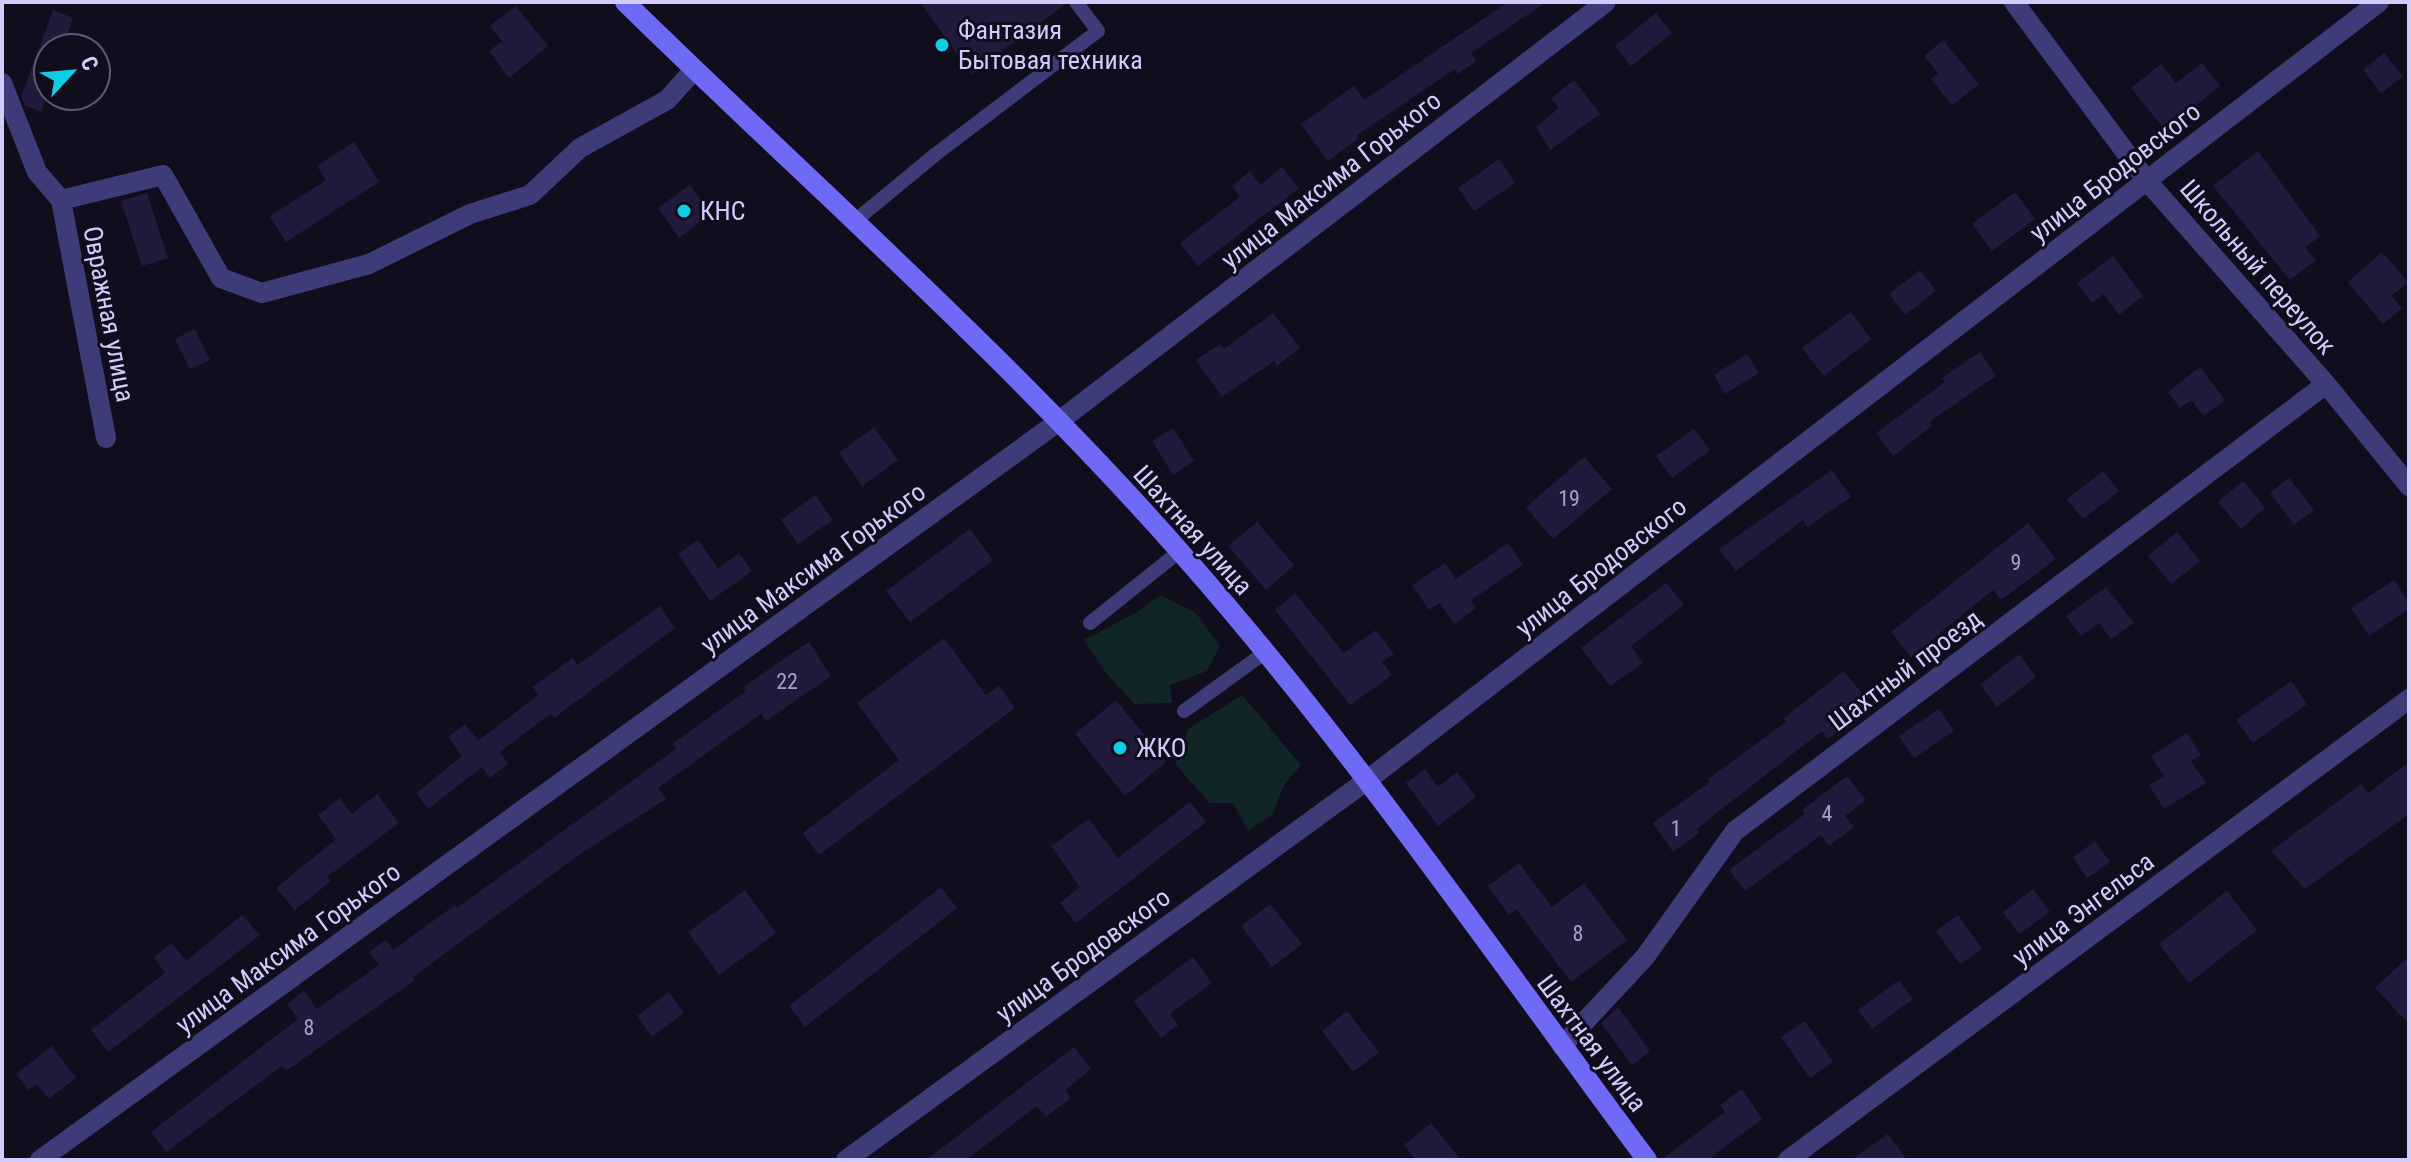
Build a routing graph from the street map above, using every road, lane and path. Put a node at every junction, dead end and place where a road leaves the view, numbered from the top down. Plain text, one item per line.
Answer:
1 (625, 2) edge
2 (1076, 2) edge
3 (1606, 2) edge
4 (2014, 2) edge
5 (2379, 2) edge
6 (694, 70) junction
7 (2, 83) edge
8 (2147, 181) junction
9 (61, 200) junction
10 (856, 220) junction
11 (2326, 384) junction
12 (1058, 422) junction
13 (106, 438) dead end
14 (2409, 486) edge
15 (1180, 551) junction
16 (1090, 623) dead end
17 (1267, 651) junction
18 (2409, 699) edge
19 (1184, 711) dead end
20 (1366, 781) junction
21 (1562, 1046) junction
22 (40, 1160) edge
23 (846, 1160) edge
24 (1647, 1160) edge
25 (1788, 1160) edge

1 - 6 main road, Шахтная улица
2 - 10 lane
3 - 12 street, улица Максима Горького
4 - 8 street, Школьный переулок
5 - 8 street, улица Бродовского
6 - 9 street
6 - 10 main road, Шахтная улица
7 - 9 street
8 - 11 street, Школьный переулок
8 - 20 street, улица Бродовского
9 - 13 street, Овражная улица
10 - 12 main road, Шахтная улица
11 - 14 street, Школьный переулок
11 - 21 street, Шахтный проезд
12 - 15 main road, Шахтная улица
12 - 22 street, улица Максима Горького
15 - 16 lane
15 - 17 main road, Шахтная улица
17 - 19 lane
17 - 20 main road, Шахтная улица
18 - 25 street, улица Энгельса
20 - 21 main road, Шахтная улица
20 - 23 street, улица Бродовского
21 - 24 main road, Шахтная улица

